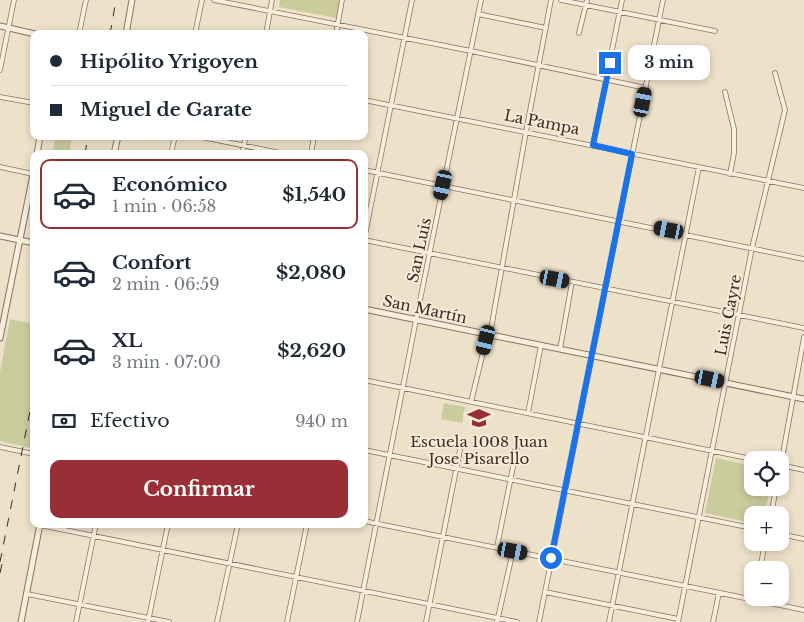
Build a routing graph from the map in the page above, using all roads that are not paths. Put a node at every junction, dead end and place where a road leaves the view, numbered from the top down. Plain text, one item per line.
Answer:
1 (14, 0) edge
2 (86, 0) edge
3 (132, 0) edge
4 (202, 0) edge
5 (214, 0) edge
6 (272, 0) edge
7 (342, 0) edge
8 (412, 0) edge
9 (481, 0) edge
10 (551, 0) edge
11 (562, 0) edge
12 (622, 0) edge
13 (663, 0) edge
14 (587, 2) edge
15 (270, 12) junction
16 (620, 12) junction
17 (478, 14) junction
18 (659, 20) junction
19 (338, 24) junction
20 (0, 26) edge
21 (9, 28) junction
22 (546, 28) junction
23 (79, 30) edge
24 (127, 30) edge
25 (196, 30) edge
26 (267, 30) edge
27 (337, 30) edge
28 (366, 30) edge
29 (368, 30) edge
30 (715, 31) dead end
31 (30, 33) edge
32 (579, 33) dead end
33 (404, 38) junction
34 (471, 51) junction
35 (539, 65) junction
36 (0, 70) edge
37 (775, 73) dead end
38 (606, 80) junction
39 (646, 88) junction
40 (725, 92) dead end
41 (0, 97) edge
42 (368, 101) edge
43 (30, 102) edge
44 (391, 105) junction
45 (457, 118) junction
46 (526, 132) junction
47 (216, 140) edge
48 (245, 140) edge
49 (593, 145) junction
50 (244, 146) junction
51 (243, 150) edge
52 (264, 150) edge
53 (632, 154) junction
54 (0, 167) edge
55 (699, 167) junction
56 (368, 171) edge
57 (30, 172) edge
58 (377, 173) junction
59 (730, 174) junction
60 (767, 182) junction
61 (443, 185) junction
62 (30, 188) edge
63 (804, 188) edge
64 (515, 201) junction
65 (368, 219) edge
66 (619, 220) junction
67 (685, 234) junction
68 (0, 236) edge
69 (20, 240) junction
70 (368, 241) edge
71 (30, 242) edge
72 (752, 248) junction
73 (429, 253) junction
74 (804, 259) edge
75 (503, 269) junction
76 (572, 282) junction
77 (606, 288) junction
78 (672, 301) junction
79 (3, 307) edge
80 (368, 310) edge
81 (740, 316) junction
82 (416, 320) junction
83 (804, 328) edge
84 (488, 335) junction
85 (804, 337) edge
86 (0, 338) edge
87 (541, 345) junction
88 (560, 349) junction
89 (593, 355) junction
90 (659, 368) junction
91 (368, 381) edge
92 (726, 383) junction
93 (403, 388) junction
94 (793, 396) junction
95 (804, 399) edge
96 (471, 402) junction
97 (528, 413) junction
98 (579, 423) junction
99 (646, 437) junction
100 (0, 447) edge
101 (517, 447) dead end
102 (460, 450) dead end
103 (368, 451) edge
104 (713, 451) junction
105 (783, 451) edge
106 (30, 453) edge
107 (390, 455) junction
108 (744, 457) edge
109 (789, 468) edge
110 (456, 469) junction
111 (804, 470) edge
112 (512, 479) junction
113 (566, 490) junction
114 (632, 503) junction
115 (699, 517) junction
116 (368, 522) edge
117 (376, 523) junction
118 (744, 526) edge
119 (39, 528) edge
120 (58, 528) edge
121 (95, 528) edge
122 (167, 528) edge
123 (237, 528) edge
124 (306, 528) edge
125 (94, 536) junction
126 (789, 536) edge
127 (444, 537) junction
128 (804, 539) edge
129 (497, 548) junction
130 (163, 550) junction
131 (513, 551) junction
132 (551, 558) junction
133 (229, 564) junction
134 (618, 572) junction
135 (296, 578) junction
136 (685, 585) junction
137 (363, 591) junction
138 (545, 592) junction
139 (719, 593) junction
140 (26, 594) junction
141 (744, 597) edge
142 (80, 604) junction
143 (430, 604) junction
144 (612, 605) junction
145 (787, 606) edge
146 (804, 610) edge
147 (149, 620) edge
148 (497, 620) edge
149 (678, 620) edge
150 (21, 622) edge
151 (76, 622) edge
152 (170, 622) edge
153 (217, 622) edge
154 (287, 622) edge
155 (357, 622) edge
156 (426, 622) edge
157 (518, 622) edge
158 (539, 622) edge
159 (608, 622) edge
160 (713, 622) edge

1 - 21 street
2 - 23 street
3 - 24 street
4 - 25 street
5 - 15 street
6 - 15 street
7 - 19 street
8 - 33 street
9 - 17 street, San Luis
10 - 22 street
11 - 14 street
12 - 16 street
13 - 18 street
14 - 16 street
14 - 32 street
15 - 19 street
15 - 26 street
16 - 18 street
16 - 38 street
17 - 22 street
17 - 34 street, San Luis
18 - 30 street
18 - 39 street
19 - 27 street
19 - 28 street
20 - 21 street
21 - 31 street
21 - 36 street
22 - 35 street
29 - 33 street
33 - 34 street
33 - 44 street
34 - 35 street
34 - 45 street, San Luis
35 - 38 street
35 - 46 street
37 - 60 street, Luis Cayre
38 - 39 street
38 - 49 street
39 - 53 street
40 - 59 street
41 - 43 street
42 - 44 street, La Pampa
44 - 45 street, La Pampa
44 - 58 street
45 - 46 street, La Pampa
45 - 61 street, San Luis
46 - 49 street, La Pampa
46 - 64 street
47 - 50 street
48 - 50 street
49 - 53 street, La Pampa
50 - 51 street
50 - 52 street
53 - 55 street, La Pampa
53 - 66 street
54 - 57 street
55 - 59 street, La Pampa
55 - 67 street
56 - 58 street
58 - 61 street
58 - 65 street
59 - 60 street, La Pampa
60 - 63 street, La Pampa
60 - 72 street, Luis Cayre
61 - 64 street
61 - 73 street, San Luis
62 - 69 street
64 - 66 street
64 - 75 street
66 - 67 street
66 - 77 street
67 - 72 street
67 - 78 street
68 - 69 street
69 - 71 street
69 - 79 street
70 - 73 street
72 - 74 street
72 - 81 street, Luis Cayre
73 - 75 street
73 - 82 street, San Luis
75 - 76 street
75 - 84 street
76 - 77 street
76 - 88 street
77 - 78 street
77 - 89 street
78 - 81 street
78 - 90 street
79 - 86 street
80 - 82 street, San Martín
81 - 83 street
81 - 92 street, Luis Cayre
82 - 84 street, San Martín
82 - 93 street, San Luis
84 - 87 street, San Martín
84 - 96 street
85 - 94 street
87 - 88 street, San Martín
87 - 97 street
88 - 89 street, San Martín
89 - 90 street, San Martín
89 - 98 street
90 - 92 street, San Martín
90 - 99 street
91 - 93 street
92 - 94 street, San Martín
92 - 104 street, Luis Cayre
93 - 96 street
93 - 107 street, San Luis
94 - 95 street, San Martín
94 - 105 street
96 - 97 street
97 - 98 street
98 - 99 street
98 - 113 street
99 - 104 street
99 - 114 street
100 - 106 street
101 - 112 street
102 - 110 street
103 - 107 street
104 - 108 street
104 - 115 street, Luis Cayre
107 - 110 street
107 - 117 street, San Luis
109 - 111 street
110 - 112 street
110 - 127 street
112 - 113 street
112 - 129 street
113 - 114 street
113 - 132 street
114 - 115 street
114 - 134 street
115 - 118 street
115 - 136 street, Luis Cayre
116 - 117 street
117 - 127 street
117 - 137 street, San Luis
119 - 140 street
120 - 125 street
121 - 125 street
122 - 130 street
123 - 133 street
124 - 135 street
125 - 130 street
125 - 142 street
126 - 128 street
127 - 129 street
127 - 143 street
129 - 131 street
130 - 133 street
130 - 147 street
131 - 132 street
131 - 148 street
132 - 134 street
132 - 138 street
133 - 135 street
133 - 153 street
134 - 136 street
134 - 144 street
135 - 137 street
135 - 154 street
136 - 139 street
136 - 149 street, Luis Cayre
137 - 143 street
137 - 155 street, San Luis
138 - 144 street
138 - 158 street
139 - 141 street
139 - 160 street
140 - 142 street
140 - 150 street
142 - 147 street
142 - 151 street
143 - 148 street
143 - 156 street
144 - 149 street
144 - 159 street
145 - 146 street
147 - 152 street
148 - 157 street

